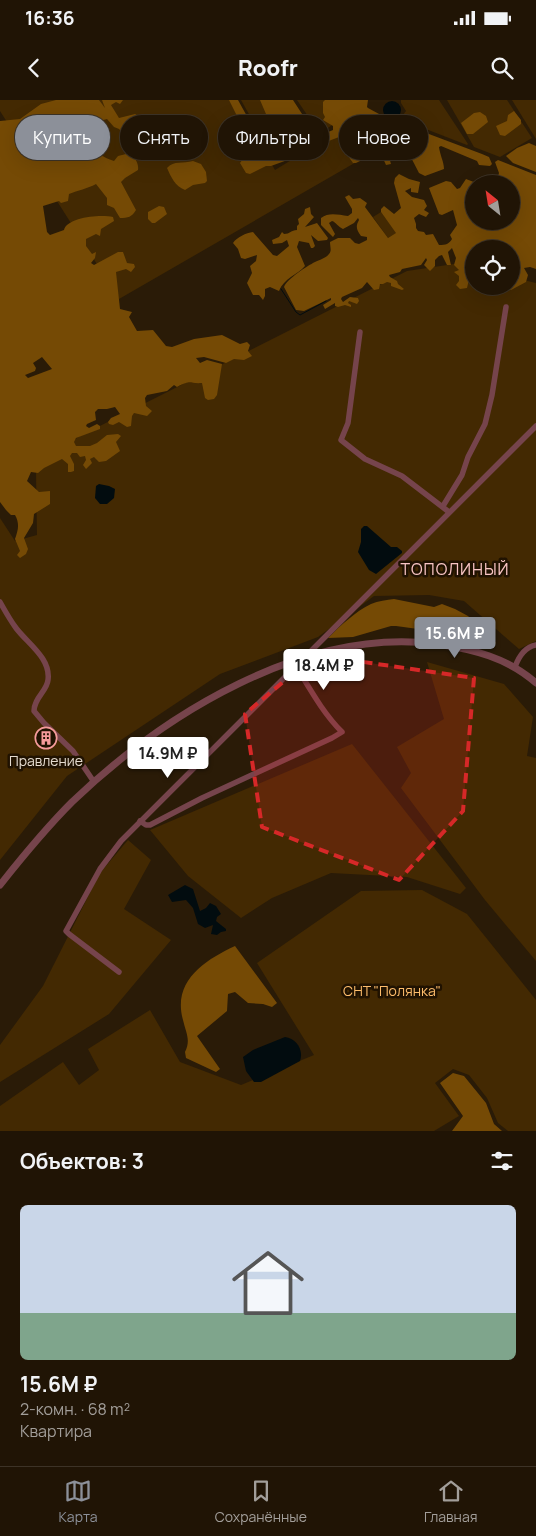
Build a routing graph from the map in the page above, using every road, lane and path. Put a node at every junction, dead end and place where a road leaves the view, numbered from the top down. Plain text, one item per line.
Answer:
1 (506, 308) dead end
2 (360, 332) dead end
3 (536, 426) edge
4 (443, 506) junction
5 (449, 512) junction
6 (0, 602) edge
7 (536, 644) edge
8 (306, 656) junction
9 (294, 663) junction
10 (514, 666) junction
11 (536, 684) edge
12 (94, 782) junction
13 (140, 821) junction
14 (0, 885) edge
15 (119, 972) dead end

1 - 4 street
2 - 4 street
3 - 5 street
4 - 5 street
5 - 8 street
6 - 12 street
7 - 10 street
8 - 9 street
8 - 10 street
9 - 12 street
9 - 13 street
9 - 13 street
10 - 11 street
12 - 14 street
13 - 15 street

